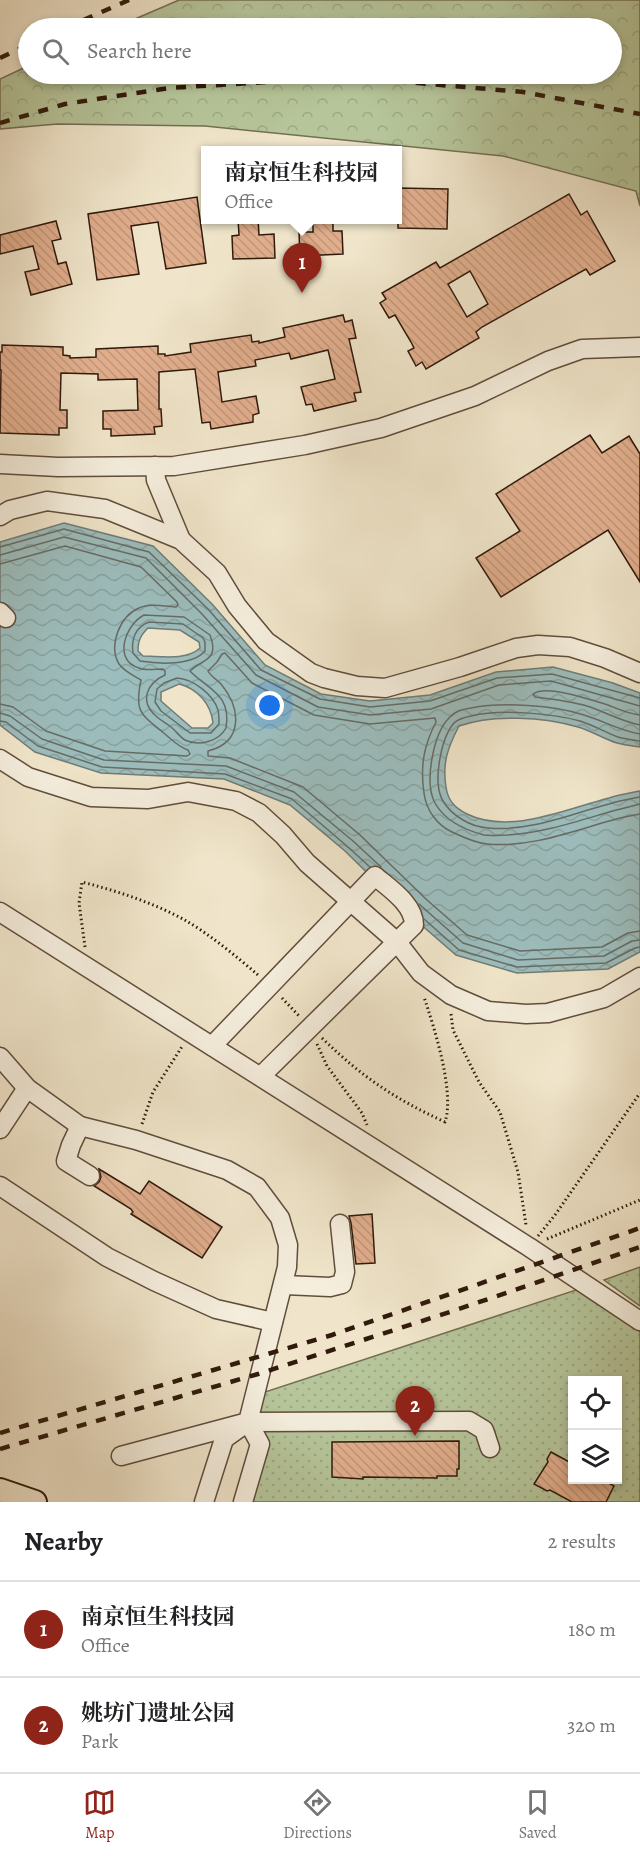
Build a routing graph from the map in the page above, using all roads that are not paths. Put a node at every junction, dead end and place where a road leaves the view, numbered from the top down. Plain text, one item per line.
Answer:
1 (640, 347) edge
2 (0, 464) edge
3 (155, 466) junction
4 (0, 516) edge
5 (181, 540) junction
6 (640, 673) edge
7 (0, 759) edge
8 (351, 901) junction
9 (0, 912) edge
10 (397, 942) junction
11 (640, 977) edge
12 (212, 1046) junction
13 (0, 1057) edge
14 (261, 1076) junction
15 (27, 1088) junction
16 (80, 1126) junction
17 (0, 1129) edge
18 (90, 1176) dead end
19 (0, 1186) edge
20 (340, 1224) dead end
21 (284, 1285) junction
22 (640, 1321) edge
23 (273, 1322) junction
24 (248, 1422) junction
25 (490, 1448) dead end
26 (121, 1456) dead end
27 (0, 1490) edge
28 (35, 1502) edge
29 (204, 1502) edge
30 (243, 1502) edge

1 - 3 lane
2 - 3 lane
3 - 5 lane
4 - 5 lane
5 - 6 lane
7 - 8 lane
8 - 10 lane
8 - 10 lane
8 - 12 lane
9 - 12 lane
10 - 11 lane
10 - 14 lane
12 - 14 lane
13 - 15 lane
14 - 22 lane
15 - 16 lane
15 - 17 lane
16 - 18 lane
16 - 21 lane
19 - 23 lane
20 - 21 lane
21 - 23 lane
23 - 24 lane
24 - 25 lane
24 - 26 lane
24 - 29 lane
24 - 30 lane
27 - 28 main road

